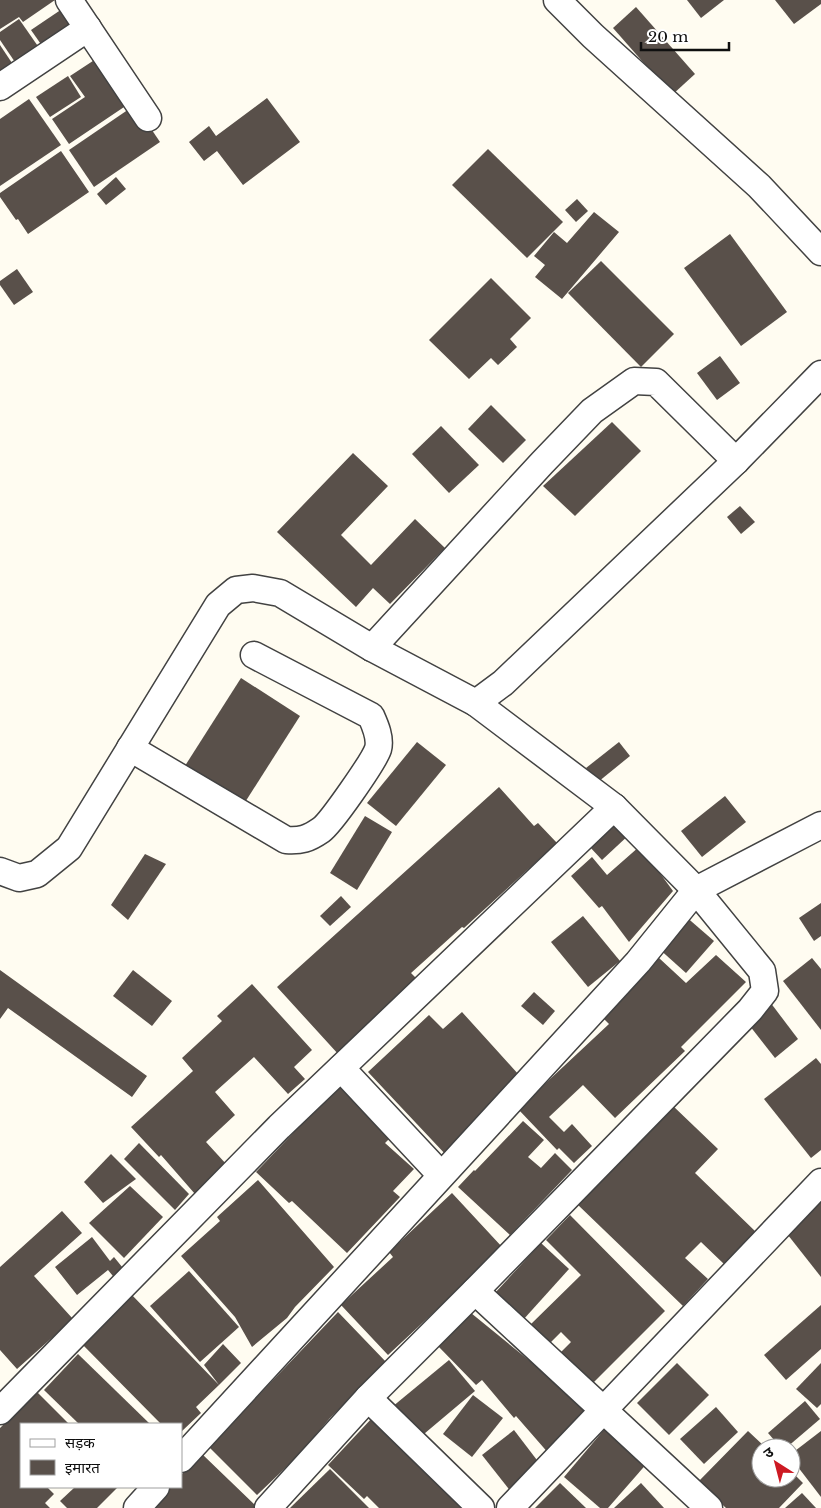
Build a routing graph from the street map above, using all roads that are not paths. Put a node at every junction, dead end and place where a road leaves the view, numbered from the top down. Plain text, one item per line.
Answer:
1 (69, 0) edge
2 (557, 0) edge
3 (88, 28) junction
4 (0, 87) edge
5 (148, 118) dead end
6 (821, 252) edge
7 (821, 374) edge
8 (736, 461) junction
9 (372, 648) junction
10 (254, 656) dead end
11 (476, 702) junction
12 (130, 748) junction
13 (614, 807) junction
14 (821, 825) edge
15 (0, 871) edge
16 (696, 890) junction
17 (341, 1068) junction
18 (441, 1174) junction
19 (821, 1182) edge
20 (475, 1291) junction
21 (368, 1398) junction
22 (603, 1410) junction
23 (0, 1411) edge
24 (182, 1458) edge
25 (155, 1488) edge
26 (137, 1508) edge
27 (268, 1508) edge
28 (481, 1508) edge
29 (510, 1508) edge
30 (709, 1508) edge

1 - 3 street
2 - 6 street
3 - 4 street
3 - 5 street
7 - 8 street
8 - 9 street
8 - 11 street
9 - 11 street
9 - 12 street
10 - 12 street
11 - 13 street
12 - 15 street
13 - 16 street
13 - 17 street
14 - 16 street
16 - 18 street
16 - 20 street
17 - 18 street
17 - 23 street
18 - 24 street
19 - 22 street
20 - 21 street
20 - 22 street
21 - 27 street
21 - 28 street
22 - 29 street
22 - 30 street
25 - 26 street

